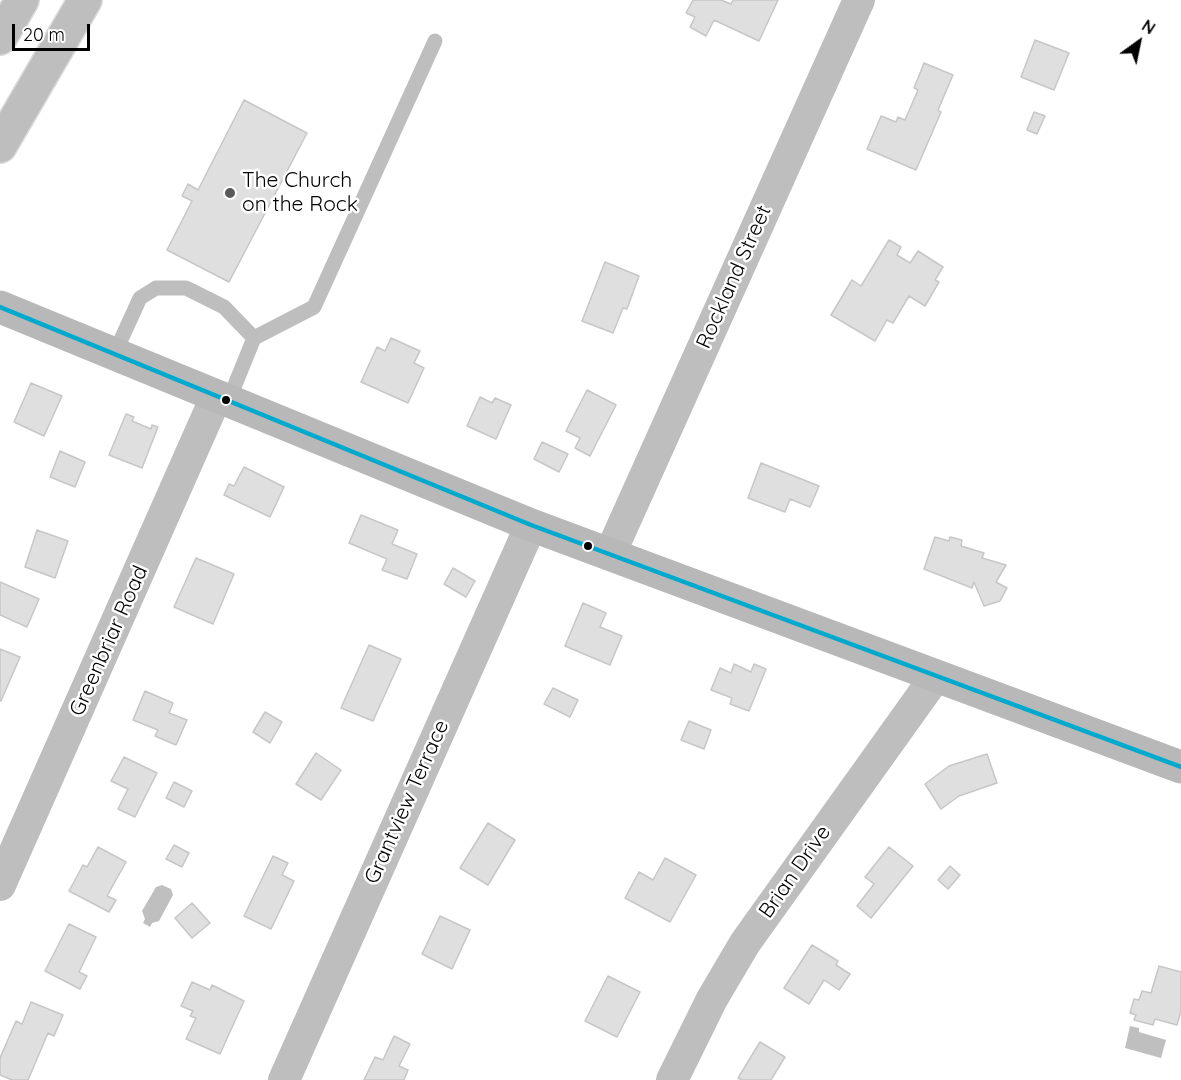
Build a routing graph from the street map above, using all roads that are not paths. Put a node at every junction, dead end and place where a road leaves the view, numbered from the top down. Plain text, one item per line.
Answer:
1 (22, 0) edge
2 (85, 0) edge
3 (859, 0) edge
4 (0, 38) edge
5 (435, 41) dead end
6 (0, 146) edge
7 (0, 307) edge
8 (254, 338) junction
9 (114, 355) junction
10 (222, 399) junction
11 (531, 525) junction
12 (610, 554) junction
13 (936, 676) junction
14 (1181, 767) edge
15 (0, 885) edge
16 (284, 1080) edge
17 (672, 1080) edge

1 - 4 highway
2 - 6 highway
3 - 12 street, Rockland Street
5 - 8 lane
7 - 9 main road
8 - 9 lane
8 - 10 lane
9 - 10 main road
10 - 11 main road
10 - 15 street, Greenbriar Road
11 - 12 main road
11 - 16 street, Grantview Terrace
12 - 13 main road
13 - 14 main road
13 - 17 street, Brian Drive

